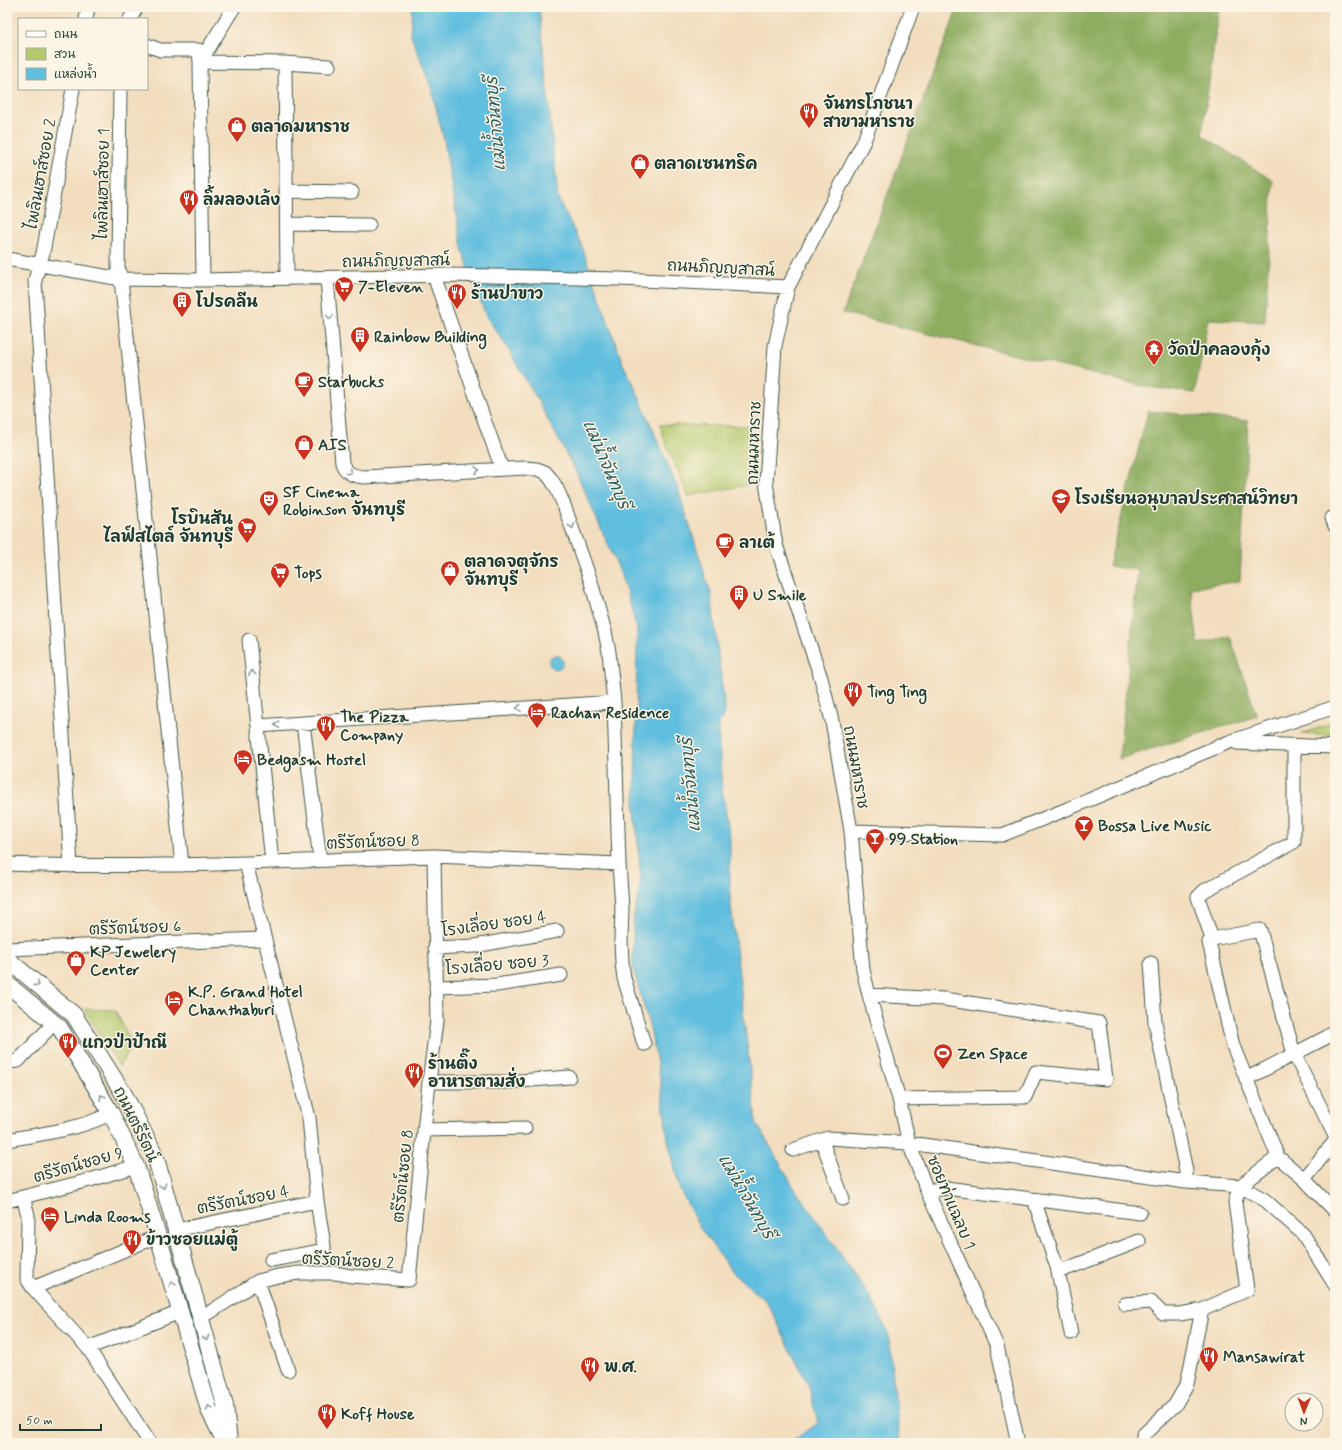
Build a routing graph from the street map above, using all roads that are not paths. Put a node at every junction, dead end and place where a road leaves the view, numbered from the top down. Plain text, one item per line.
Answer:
1 (88, 7) edge
2 (137, 7) edge
3 (234, 7) edge
4 (913, 7) edge
5 (86, 18) edge
6 (131, 18) edge
7 (148, 45) edge
8 (200, 62) junction
9 (285, 63) junction
10 (330, 66) dead end
11 (73, 90) edge
12 (120, 90) edge
13 (287, 191) junction
14 (352, 192) dead end
15 (288, 224) junction
16 (369, 225) dead end
17 (7, 259) edge
18 (40, 264) junction
19 (434, 276) junction
20 (288, 278) junction
21 (327, 278) junction
22 (121, 279) junction
23 (203, 280) junction
24 (788, 287) junction
25 (502, 469) junction
26 (1335, 518) edge
27 (1335, 526) edge
28 (248, 640) dead end
29 (614, 702) junction
30 (1335, 707) edge
31 (303, 723) junction
32 (258, 726) junction
33 (1229, 742) junction
34 (1294, 745) junction
35 (1335, 747) edge
36 (851, 831) junction
37 (434, 856) junction
38 (320, 860) junction
39 (272, 862) junction
40 (246, 863) junction
41 (7, 864) edge
42 (619, 864) junction
43 (182, 865) junction
44 (71, 866) junction
45 (557, 931) dead end
46 (264, 938) junction
47 (1212, 939) junction
48 (436, 948) junction
49 (7, 949) edge
50 (7, 958) edge
51 (1151, 963) dead end
52 (863, 970) joint
53 (561, 975) dead end
54 (7, 984) edge
55 (436, 987) junction
56 (869, 995) junction
57 (54, 1023) junction
58 (1335, 1031) edge
59 (644, 1044) dead end
60 (1294, 1054) junction
61 (7, 1062) edge
62 (569, 1077) dead end
63 (1246, 1079) junction
64 (429, 1082) junction
65 (899, 1099) junction
66 (111, 1113) junction
67 (525, 1128) dead end
68 (424, 1130) junction
69 (1335, 1136) edge
70 (7, 1140) edge
71 (822, 1140) junction
72 (1335, 1141) edge
73 (909, 1143) junction
74 (793, 1150) dead end
75 (1278, 1157) junction
76 (136, 1166) junction
77 (1304, 1179) junction
78 (1186, 1182) junction
79 (1240, 1186) junction
80 (927, 1191) junction
81 (23, 1197) junction
82 (7, 1199) edge
83 (843, 1199) dead end
84 (1034, 1200) junction
85 (317, 1201) junction
86 (1335, 1210) edge
87 (1140, 1213) dead end
88 (176, 1230) junction
89 (158, 1236) junction
90 (1139, 1241) dead end
91 (271, 1260) dead end
92 (1058, 1272) junction
93 (409, 1280) joint
94 (258, 1282) junction
95 (1335, 1285) edge
96 (33, 1288) junction
97 (1125, 1304) dead end
98 (1202, 1310) junction
99 (180, 1312) junction
100 (200, 1317) junction
101 (1071, 1333) dead end
102 (88, 1348) junction
103 (288, 1370) dead end
104 (229, 1442) edge
105 (150, 1443) edge
106 (1018, 1443) edge
107 (1143, 1443) edge

1 - 5 street
2 - 6 street
3 - 8 street
4 - 24 street, ถนนมหาราช
7 - 8 street
8 - 9 street
8 - 23 street
9 - 10 street
9 - 13 street
11 - 18 street, ไพลินเฮาส์ซอย 2
12 - 22 street, ไพลินเฮาส์ซอย 1
13 - 14 street
13 - 15 street
15 - 16 street
15 - 20 street
17 - 18 street, ถนนภิญญสาสน์
18 - 22 street, ถนนภิญญสาสน์
18 - 44 street, ไพลินเฮาส์ซอย 2
19 - 21 street, ถนนภิญญสาสน์
19 - 24 street, ถนนภิญญสาสน์
19 - 25 street
20 - 21 street, ถนนภิญญสาสน์
20 - 23 street, ถนนภิญญสาสน์
21 -> 25 street
22 - 23 street, ถนนภิญญสาสน์
22 - 43 street, ไพลินเฮาส์ซอย 1
24 - 36 street, ถนนมหาราช
25 -> 29 street
26 - 27 street
32 -> 28 street
29 -> 31 street
29 - 42 street
30 - 33 street
31 -> 32 street
31 - 38 street
32 - 39 street
33 - 34 street
33 - 36 street
34 - 35 street
34 - 47 street
36 - 52 street, ถนนมหาราช
37 - 38 street, ตรีรัตน์ซอย 8
37 - 42 street
37 - 48 street, ตรีรัตน์ซอย 8
38 - 39 street, ตรีรัตน์ซอย 8
39 - 40 street, ตรีรัตน์ซอย 8
40 - 43 street, ตรีรัตน์ซอย 8
40 - 46 street
41 - 44 street, ตรีรัตน์ซอย 8
42 - 59 street
43 - 44 street, ตรีรัตน์ซอย 8
45 - 48 street, โรงเลื่อย ซอย 4
46 - 49 street, ตรีรัตน์ซอย 6
46 - 85 street
47 - 60 street
47 - 63 street
48 - 55 street, ตรีรัตน์ซอย 8
50 -> 88 main road, ถนนตรีรัตน์
51 - 78 street
52 - 56 street, ซอยท่าแฉลบ 1
53 - 55 street, โรงเลื่อย ซอย 3
54 - 57 main road, ถนนตรีรัตน์
55 - 64 street, ตรีรัตน์ซอย 8
56 - 65 street, ซอยท่าแฉลบ 1
56 - 65 street
57 - 61 street
66 -> 57 main road, ถนนตรีรัตน์
58 - 60 street
60 - 63 street
60 - 69 street
62 - 64 street
63 - 75 street
64 - 68 street, ตรีรัตน์ซอย 8
65 - 73 street, ซอยท่าแฉลบ 1
66 - 70 street
66 - 76 main road, ถนนตรีรัตน์
67 - 68 street
68 - 93 street, ตรีรัตน์ซอย 8
71 - 73 street
71 - 74 street
71 - 83 street
72 - 77 street
73 - 78 street
73 - 80 street, ซอยท่าแฉลบ 1
75 - 77 street
75 - 79 street
76 - 81 street, ตรีรัตน์ซอย 9
76 - 89 main road, ถนนตรีรัตน์
77 - 86 street
78 - 79 street
79 - 95 street
79 - 98 street
80 - 84 street
80 - 106 street, ซอยท่าแฉลบ 1
81 - 82 street, ตรีรัตน์ซอย 9
81 - 96 street
84 - 87 street
84 - 92 street
85 - 88 street, ตรีรัตน์ซอย 4
85 - 91 street
88 - 100 main road, ถนนตรีรัตน์
89 - 96 street
99 -> 89 main road, ถนนตรีรัตน์
90 - 92 street
92 - 101 street
93 - 94 street, ตรีรัตน์ซอย 2
94 - 100 street, ตรีรัตน์ซอย 2
94 - 103 street
96 - 102 street
97 - 98 street
98 - 107 street
99 - 102 street
104 -> 99 main road, ถนนตรีรัตน์
100 -> 104 main road, ถนนตรีรัตน์
102 - 105 street

